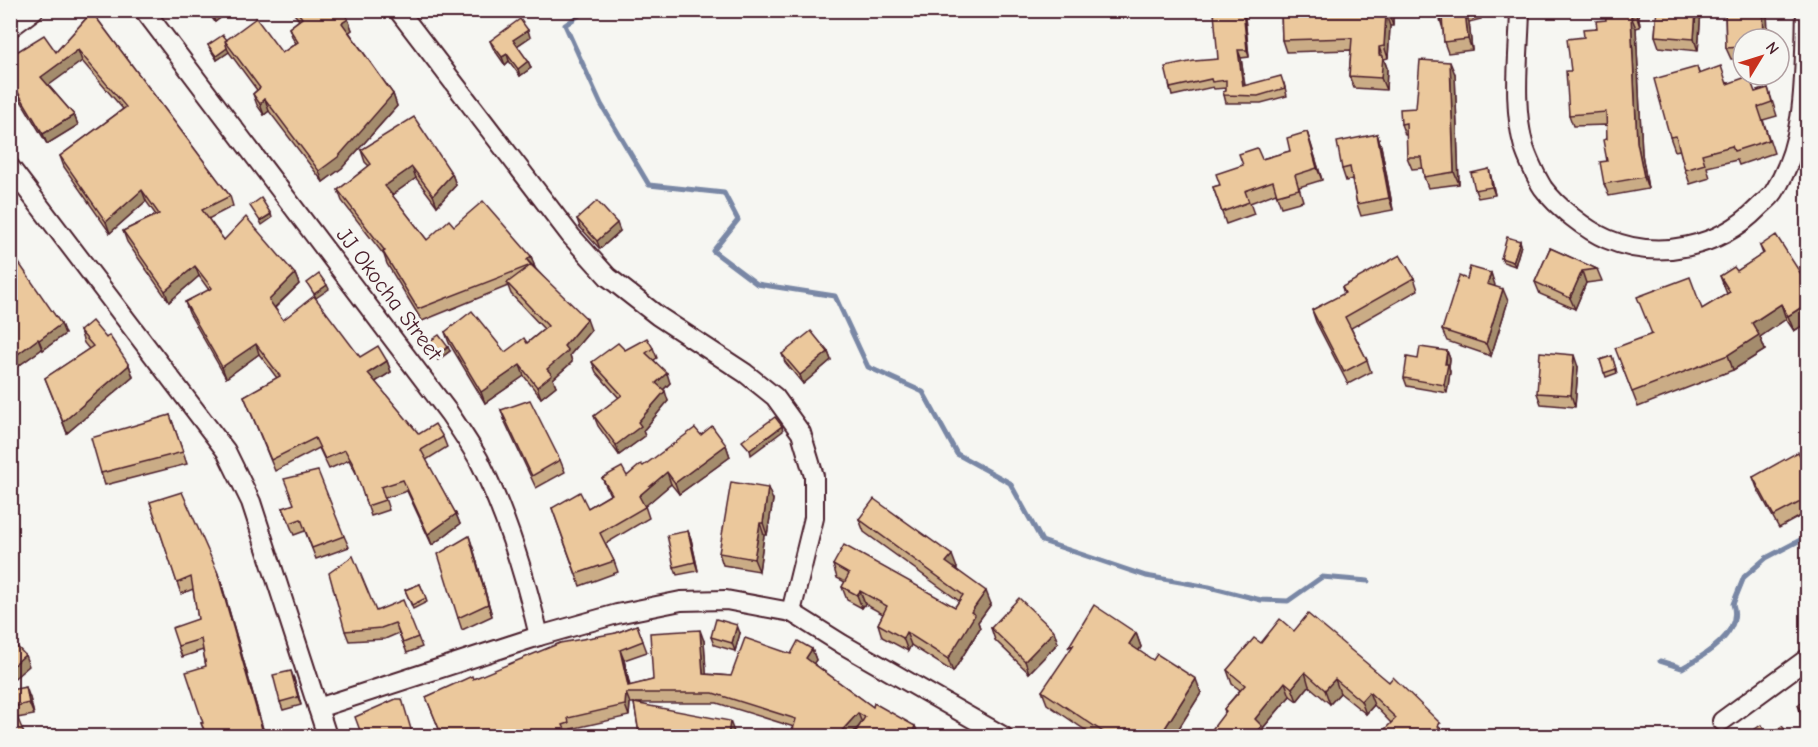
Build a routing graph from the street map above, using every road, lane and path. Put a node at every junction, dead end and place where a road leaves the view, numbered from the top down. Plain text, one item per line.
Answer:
1 (34, 10) edge
2 (144, 10) edge
3 (398, 10) edge
4 (1520, 10) edge
5 (1806, 10) edge
6 (10, 28) edge
7 (10, 167) edge
8 (791, 612) junction
9 (539, 636) junction
10 (1808, 658) edge
11 (318, 708) junction
12 (1722, 720) dead end
13 (327, 736) edge
14 (1003, 736) edge

1 - 6 street
2 - 9 street, JJ Okocha Street
3 - 8 street
4 - 5 street
7 - 11 street
8 - 9 street
8 - 14 street
9 - 11 street
10 - 12 street
11 - 13 street

